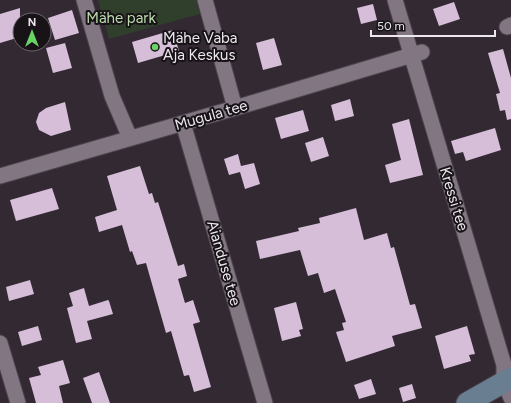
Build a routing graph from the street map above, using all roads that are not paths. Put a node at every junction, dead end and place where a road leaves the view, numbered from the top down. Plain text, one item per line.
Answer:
1 (84, 0) edge
2 (205, 0) edge
3 (395, 0) edge
4 (416, 53) junction
5 (235, 108) junction
6 (183, 123) junction
7 (130, 138) junction
8 (0, 176) edge
9 (0, 343) edge
10 (509, 386) edge
11 (18, 403) edge
12 (265, 403) edge
13 (467, 403) edge

1 - 7 street
2 - 5 street
3 - 4 street, Kressi tee
4 - 5 street, Mugula tee
4 - 10 street, Kressi tee
5 - 6 street, Mugula tee
6 - 7 street, Mugula tee
6 - 12 street, Aianduse tee
7 - 8 street, Mugula tee
9 - 11 street
10 - 13 main road

